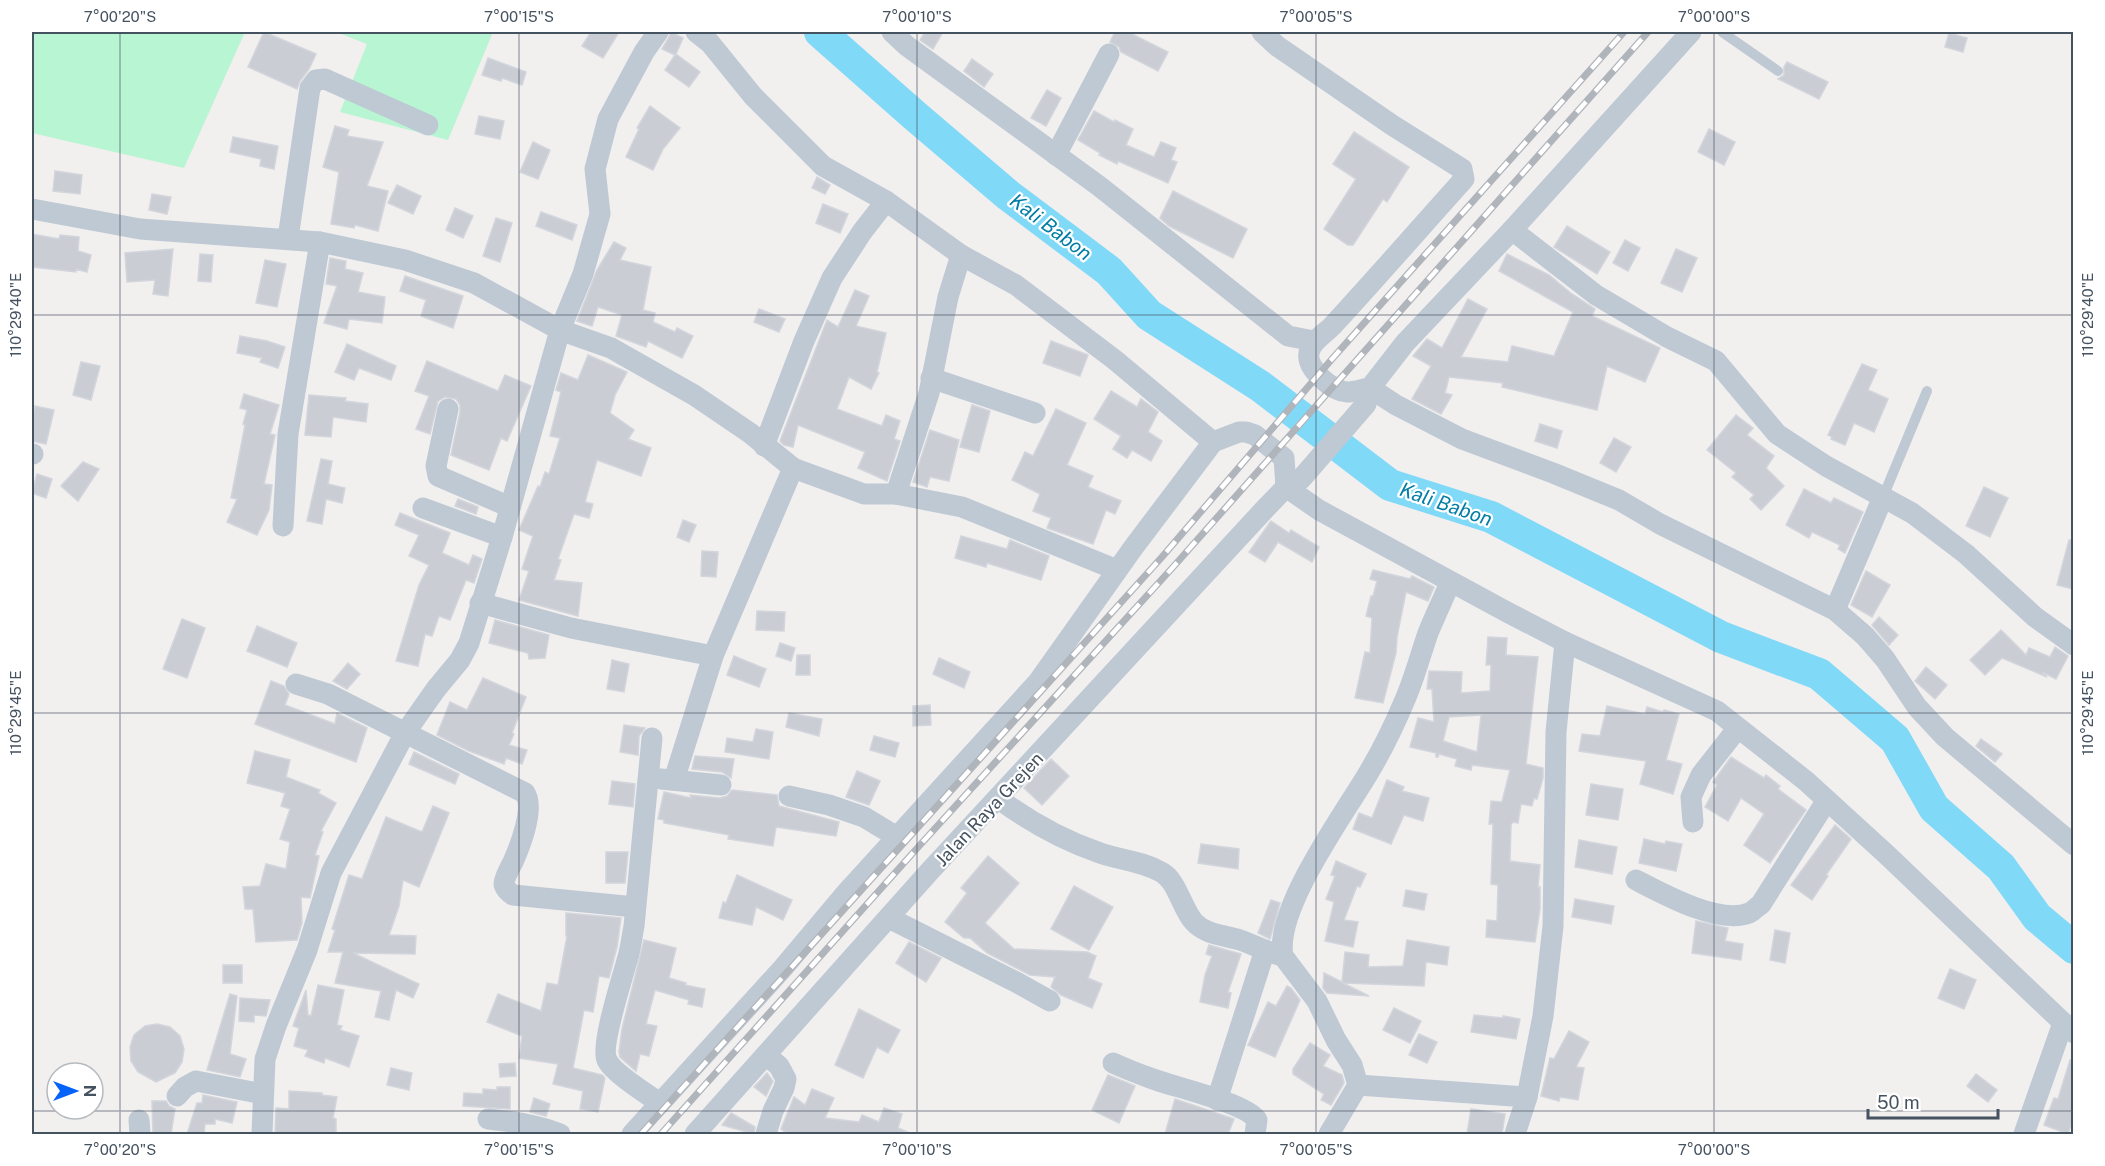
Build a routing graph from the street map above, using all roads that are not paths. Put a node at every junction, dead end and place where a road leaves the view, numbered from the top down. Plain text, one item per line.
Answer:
1 (658, 32) edge
2 (696, 32) edge
3 (892, 32) edge
4 (1262, 32) edge
5 (1691, 32) edge
6 (1722, 32) edge
7 (1108, 54) dead end
8 (1778, 71) dead end
9 (428, 125) dead end
10 (1056, 155) junction
11 (886, 201) junction
12 (32, 209) edge
13 (1512, 230) junction
14 (288, 238) junction
15 (320, 242) junction
16 (961, 255) junction
17 (560, 330) junction
18 (1314, 341) junction
19 (932, 378) junction
20 (1927, 391) dead end
21 (1368, 396) junction
22 (448, 409) dead end
23 (1035, 413) dead end
24 (1213, 442) junction
25 (764, 446) junction
26 (793, 468) junction
27 (1294, 483) junction
28 (896, 494) junction
29 (1883, 497) junction
30 (510, 507) junction
31 (423, 508) dead end
32 (283, 526) dead end
33 (502, 537) junction
34 (1117, 570) junction
35 (1450, 583) junction
36 (480, 603) junction
37 (1835, 610) junction
38 (1564, 642) junction
39 (2073, 645) edge
40 (713, 656) junction
41 (296, 684) dead end
42 (1737, 729) junction
43 (405, 733) junction
44 (652, 738) dead end
45 (648, 779) junction
46 (674, 780) junction
47 (721, 785) dead end
48 (789, 796) dead end
49 (999, 798) junction
50 (1827, 800) junction
51 (1693, 822) dead end
52 (897, 837) junction
53 (2073, 845) edge
54 (1636, 880) dead end
55 (635, 907) junction
56 (889, 918) junction
57 (1274, 953) junction
58 (1050, 1001) dead end
59 (2068, 1028) edge
60 (766, 1055) junction
61 (1113, 1064) dead end
62 (1358, 1085) junction
63 (263, 1094) junction
64 (177, 1096) dead end
65 (1527, 1097) junction
66 (1217, 1100) junction
67 (660, 1103) junction
68 (488, 1119) dead end
69 (262, 1134) edge
70 (560, 1134) edge
71 (632, 1134) edge
72 (695, 1134) edge
73 (766, 1134) edge
74 (1255, 1134) edge
75 (1329, 1134) edge
76 (1515, 1134) edge
77 (2024, 1134) edge

1 - 17 street
2 - 11 street
3 - 10 street
4 - 18 street
5 - 13 street, Jalan Raya Grejen
6 - 8 lane
7 - 10 street
9 - 14 street
10 - 18 street
11 - 16 street
11 - 25 street
12 - 14 street
13 - 21 street, Jalan Raya Grejen
13 - 29 street
14 - 15 street
15 - 17 street
15 - 32 street
16 - 19 street
16 - 24 street
17 - 25 street
17 - 30 street
18 - 21 street
19 - 23 street
19 - 28 street
20 - 29 lane
21 - 27 street, Jalan Raya Grejen
21 - 37 street
22 - 30 street
24 - 27 street
24 - 34 street
25 - 26 street
26 - 28 street
26 - 40 street
27 - 35 street
27 - 49 street, Jalan Raya Grejen
28 - 34 street
29 - 37 street
29 - 39 street
30 - 33 street
31 - 33 street
33 - 36 street
34 - 52 street
35 - 38 street
35 - 57 street
36 - 40 street
36 - 43 street
37 - 53 street
38 - 42 street
38 - 65 street
40 - 46 street
41 - 43 street
42 - 50 street
42 - 51 street
43 - 55 street
43 - 63 street
44 - 45 street
45 - 46 street
45 - 55 street
46 - 47 street
48 - 52 street
49 - 56 street, Jalan Raya Grejen
49 - 57 street
50 - 54 street
50 - 59 street
52 - 67 street
55 - 67 street
56 - 58 street
56 - 60 street, Jalan Raya Grejen
57 - 62 street
57 - 66 street
59 - 77 street
60 - 72 street, Jalan Raya Grejen
60 - 73 street
61 - 66 street
62 - 65 street
62 - 75 street
63 - 64 street
63 - 69 street
65 - 76 street
66 - 74 street
67 - 71 street
68 - 70 street

